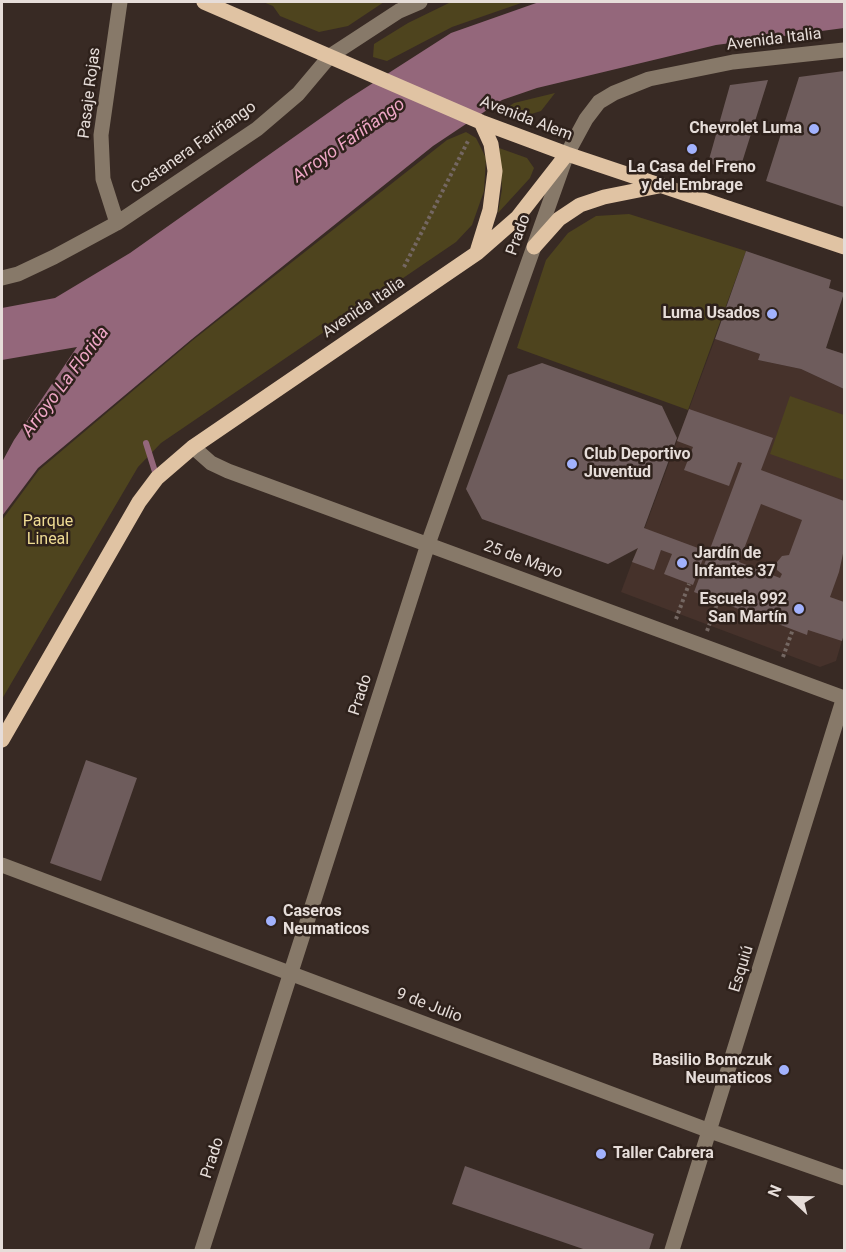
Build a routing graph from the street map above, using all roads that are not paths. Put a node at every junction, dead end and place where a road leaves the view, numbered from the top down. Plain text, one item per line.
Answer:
1 (120, 2) edge
2 (204, 2) edge
3 (420, 2) edge
4 (844, 50) edge
5 (330, 56) junction
6 (481, 122) junction
7 (567, 154) junction
8 (660, 186) junction
9 (117, 223) junction
10 (534, 247) junction
11 (844, 247) edge
12 (477, 253) junction
13 (2, 278) edge
14 (193, 447) junction
15 (428, 544) junction
16 (844, 698) edge
17 (2, 740) edge
18 (2, 866) edge
19 (292, 974) junction
20 (710, 1131) junction
21 (844, 1178) edge
22 (202, 1251) edge
23 (672, 1251) edge

1 - 9 street, Pasaje Rojas
2 - 5 main road, Avenida Alem
3 - 5 street, Costanera Fariñango
4 - 7 street, Avenida Italia
5 - 6 main road, Avenida Alem
5 - 9 street, Costanera Fariñango
6 - 7 main road, Avenida Alem
6 - 12 main road
7 - 8 main road, Avenida Alem
7 - 10 street, Prado
7 - 12 main road, Avenida Italia
8 - 10 main road
8 - 11 main road, Avenida Alem
9 - 13 street, Costanera Fariñango
10 - 15 street, Prado
12 - 14 main road, Avenida Italia
14 - 15 street, 25 de Mayo
14 - 17 main road, Avenida Italia
15 - 16 street, 25 de Mayo
15 - 19 street, Prado
16 - 20 street, Esquiú
18 - 19 street, 9 de Julio
19 - 20 street, 9 de Julio
19 - 22 street, Prado
20 - 21 street, 9 de Julio
20 - 23 street, Esquiú

